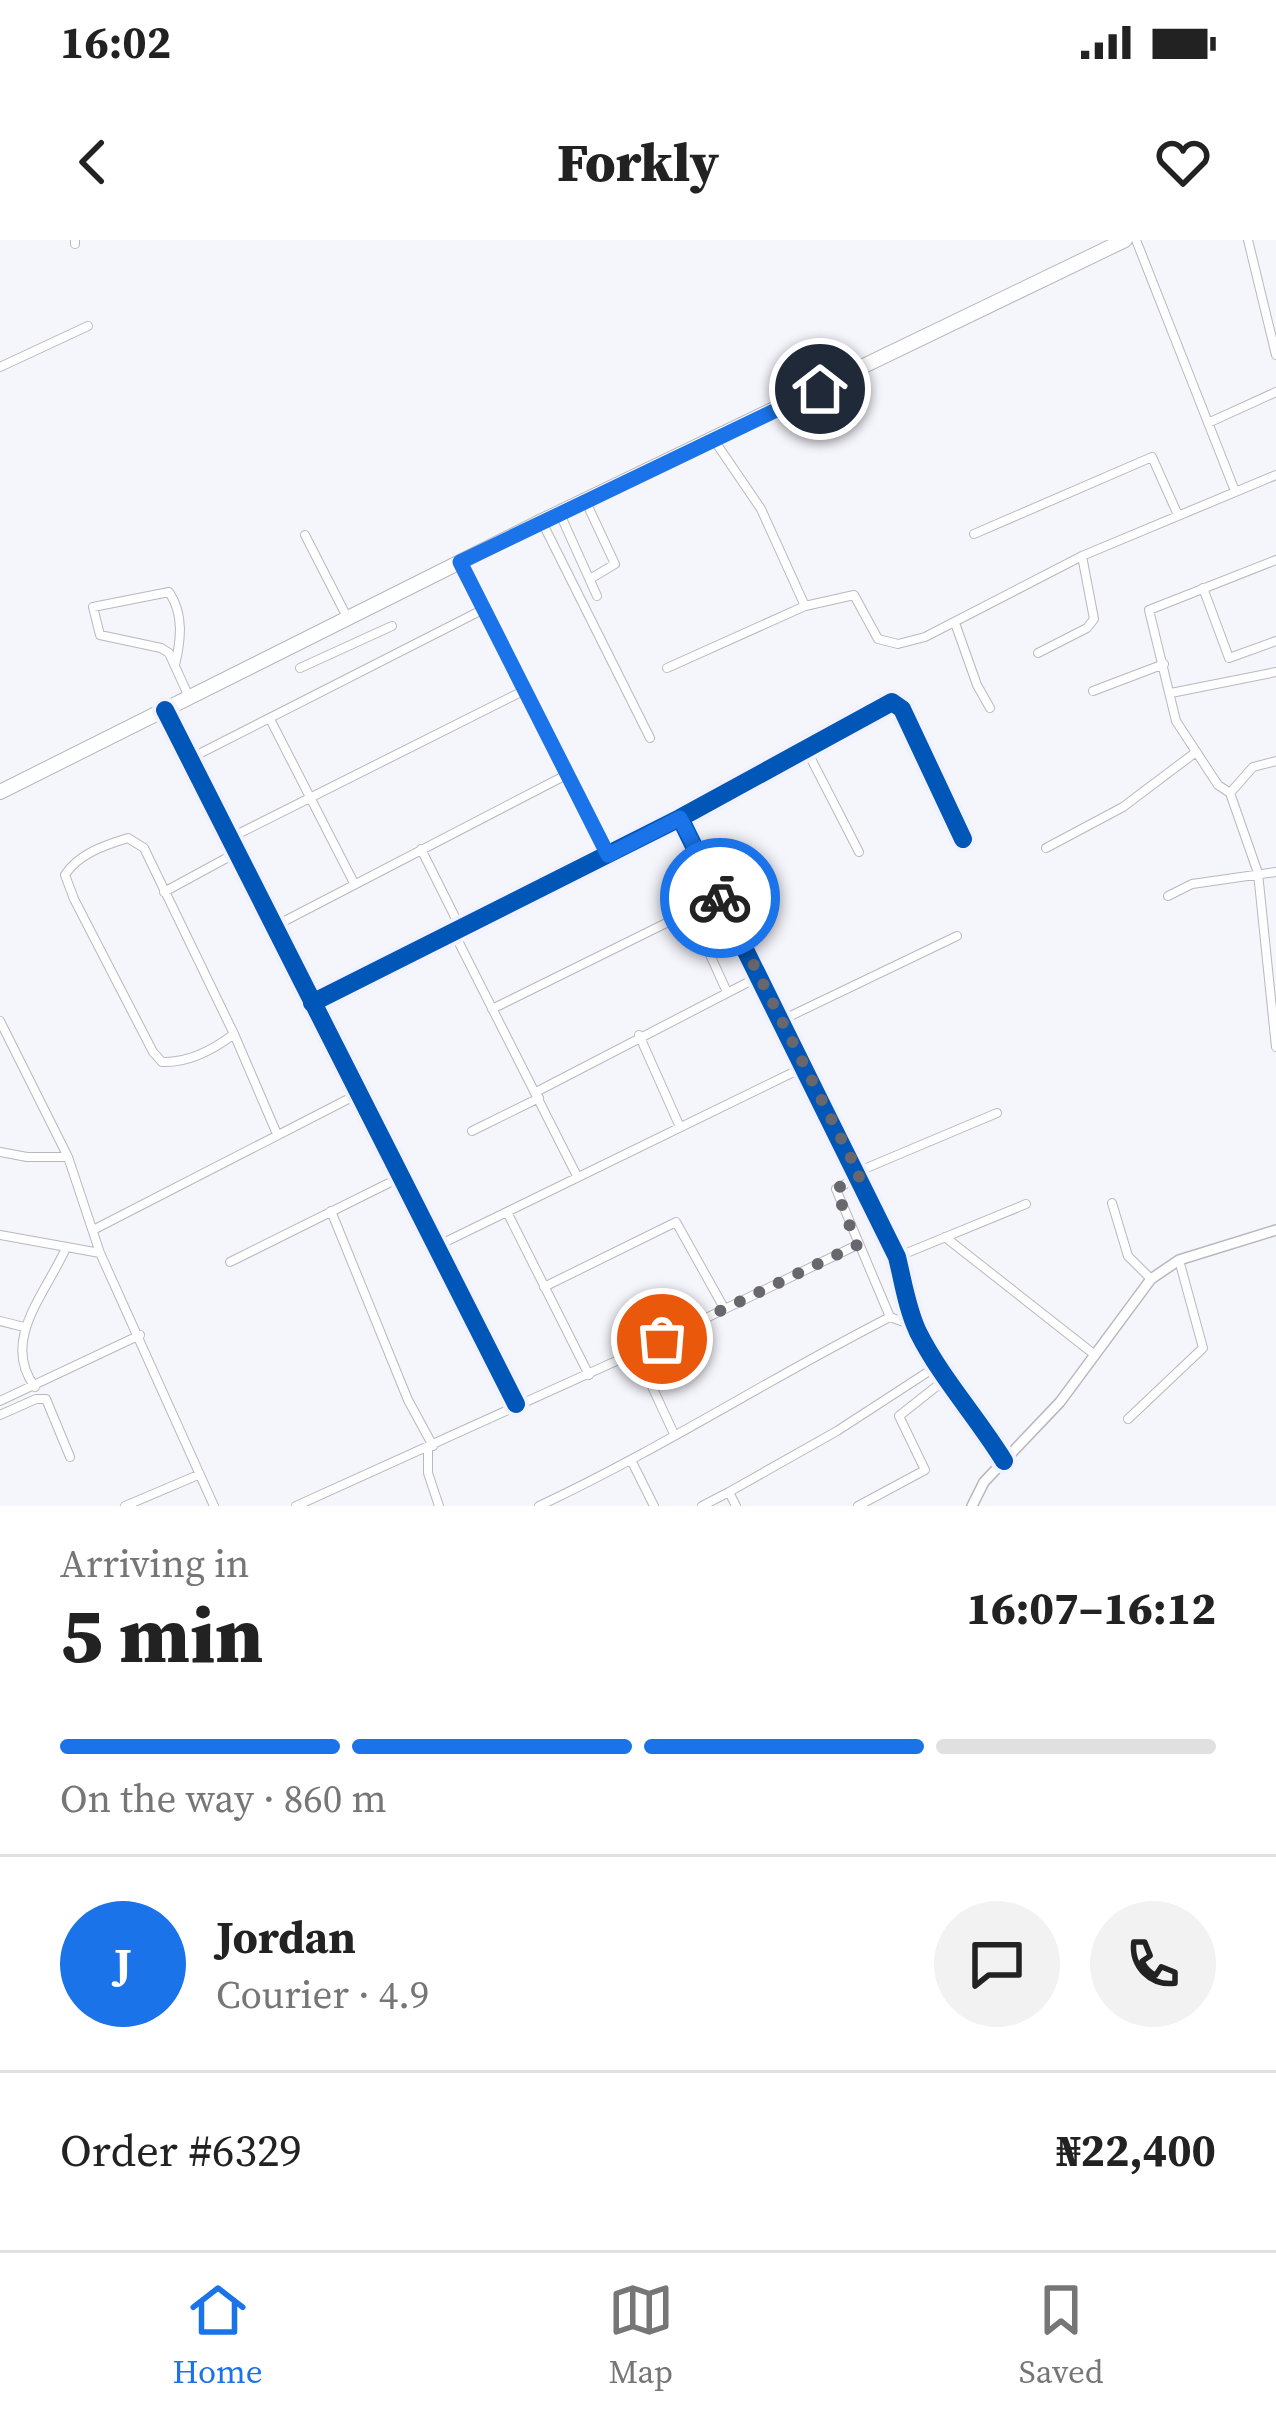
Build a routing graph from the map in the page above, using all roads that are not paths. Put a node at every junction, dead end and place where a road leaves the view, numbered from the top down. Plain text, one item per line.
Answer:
1 (1125, 240) edge
2 (1136, 240) edge
3 (1248, 240) edge
4 (88, 326) dead end
5 (1276, 355) edge
6 (0, 367) edge
7 (1276, 392) edge
8 (1208, 422) junction
9 (714, 440) junction
10 (1276, 475) edge
11 (1235, 491) junction
12 (585, 500) junction
13 (559, 513) junction
14 (1178, 515) junction
15 (542, 521) junction
16 (974, 534) dead end
17 (305, 535) dead end
18 (1082, 556) junction
19 (1276, 560) edge
20 (460, 562) junction
21 (590, 579) junction
22 (1203, 589) junction
23 (597, 596) dead end
24 (805, 606) junction
25 (482, 610) junction
26 (348, 618) junction
27 (955, 623) junction
28 (392, 626) dead end
29 (320, 632) junction
30 (1276, 641) edge
31 (330, 652) junction
32 (1038, 653) dead end
33 (1164, 664) junction
34 (175, 665) junction
35 (300, 668) dead end
36 (667, 668) dead end
37 (1276, 672) edge
38 (523, 691) junction
39 (1094, 692) dead end
40 (1172, 693) junction
41 (189, 697) junction
42 (990, 708) dead end
43 (165, 710) junction
44 (271, 721) junction
45 (650, 738) dead end
46 (806, 749) junction
47 (1196, 752) junction
48 (189, 759) junction
49 (1276, 761) edge
50 (568, 774) junction
51 (0, 792) edge
52 (1230, 793) junction
53 (312, 797) junction
54 (680, 818) junction
55 (228, 838) junction
56 (963, 838) dead end
57 (1046, 848) dead end
58 (421, 849) junction
59 (859, 852) dead end
60 (234, 854) junction
61 (608, 855) junction
62 (1276, 872) edge
63 (1258, 873) junction
64 (354, 883) junction
65 (164, 892) junction
66 (1168, 896) dead end
67 (719, 897) junction
68 (691, 913) junction
69 (273, 927) junction
70 (458, 931) junction
71 (957, 936) dead end
72 (760, 976) junction
73 (727, 992) junction
74 (311, 1003) junction
75 (492, 1009) junction
76 (782, 1019) junction
77 (0, 1021) edge
78 (234, 1034) junction
79 (639, 1035) junction
80 (1276, 1047) edge
81 (804, 1067) junction
82 (358, 1094) junction
83 (537, 1095) junction
84 (997, 1113) dead end
85 (680, 1126) junction
86 (472, 1130) dead end
87 (277, 1135) junction
88 (0, 1152) edge
89 (68, 1156) junction
90 (859, 1174) junction
91 (577, 1176) junction
92 (401, 1177) junction
93 (1112, 1203) dead end
94 (1026, 1204) dead end
95 (331, 1211) junction
96 (507, 1212) junction
97 (95, 1229) junction
98 (1276, 1230) edge
99 (0, 1235) edge
100 (946, 1237) junction
101 (857, 1245) junction
102 (437, 1246) junction
103 (66, 1248) junction
104 (100, 1253) junction
105 (897, 1257) junction
106 (1179, 1260) junction
107 (230, 1262) dead end
108 (1151, 1279) junction
109 (544, 1287) junction
110 (724, 1308) junction
111 (890, 1317) junction
112 (0, 1321) edge
113 (915, 1326) junction
114 (24, 1327) junction
115 (140, 1335) junction
116 (636, 1352) junction
117 (1095, 1355) junction
118 (937, 1366) junction
119 (590, 1375) junction
120 (946, 1378) junction
121 (35, 1387) junction
122 (0, 1401) edge
123 (516, 1404) junction
124 (0, 1415) edge
125 (1128, 1419) dead end
126 (674, 1434) junction
127 (431, 1448) junction
128 (70, 1457) dead end
129 (631, 1460) junction
130 (1004, 1461) junction
131 (198, 1474) junction
132 (571, 1491) junction
133 (728, 1492) junction
134 (125, 1506) edge
135 (214, 1506) edge
136 (296, 1506) edge
137 (439, 1506) edge
138 (539, 1506) edge
139 (579, 1506) edge
140 (654, 1506) edge
141 (702, 1506) edge
142 (736, 1506) edge
143 (858, 1506) edge
144 (971, 1506) edge

1 - 9 highway
2 - 8 street
3 - 5 street
4 - 6 street
7 - 8 street
8 - 11 street
9 - 12 highway
9 - 24 street
10 - 11 street
11 - 14 street
12 - 13 highway
12 - 21 street
13 - 15 highway
13 - 21 street
14 - 16 street
14 - 18 street
15 - 20 highway
15 - 45 street
17 - 26 street
18 - 27 street
18 - 32 street
19 - 22 street
20 - 25 street
20 - 26 highway
21 - 23 street
22 - 30 street
22 - 33 street
24 - 27 street
24 - 36 street
25 - 38 street
25 - 44 street
26 - 29 highway
27 - 42 street
28 - 31 street
29 - 31 street
29 - 41 highway
31 - 35 street
33 - 39 street
33 - 40 street
34 - 34 street
34 - 41 street
37 - 40 street
38 - 50 street
38 - 53 street
40 - 47 street
41 - 43 highway
43 - 48 street
43 - 51 highway
44 - 48 street
44 - 53 street
46 - 54 street
46 - 56 street
46 - 59 street
47 - 52 street
47 - 57 street
48 - 55 street
49 - 52 street
50 - 58 street
50 - 61 street
52 - 63 street
53 - 55 street
53 - 64 street
54 - 61 street
54 - 67 street
55 - 60 street
58 - 64 street
58 - 70 street
60 - 65 street
60 - 69 street
61 - 70 street
62 - 63 street
63 - 66 street
63 - 80 street
64 - 69 street
65 - 78 street
65 - 78 street
67 - 68 street
67 - 72 street
68 - 73 street
68 - 75 street
69 - 74 street
70 - 74 street
70 - 75 street
71 - 76 street
72 - 73 street
72 - 76 street
73 - 79 street
74 - 82 street
75 - 83 street
76 - 81 street
77 - 89 street
78 - 87 street
79 - 83 street
79 - 85 street
81 - 85 street
81 - 90 street
82 - 87 street
82 - 92 street
83 - 86 street
83 - 91 street
84 - 90 street
85 - 91 street
87 - 97 street
88 - 89 street
89 - 97 street
90 - 101 street
90 - 105 street
91 - 96 street
92 - 95 street
92 - 102 street
93 - 108 street
94 - 100 street
95 - 107 street
95 - 127 street
96 - 102 street
96 - 109 street
97 - 104 street
98 - 106 street
99 - 103 street
100 - 105 street
100 - 117 street
101 - 110 street
101 - 111 street
102 - 123 street
103 - 104 street
103 - 114 street
104 - 115 street
105 - 113 street
106 - 108 street
106 - 125 street
108 - 117 street
109 - 110 street
109 - 119 street
110 - 116 street
111 - 113 street
111 - 126 street
112 - 114 street
113 - 118 street
114 - 121 street
115 - 121 street
115 - 131 street
116 - 119 street
116 - 126 street
117 - 130 street
118 - 120 street
118 - 133 street
119 - 123 street
120 - 130 street
120 - 143 street
121 - 122 street
123 - 127 street
124 - 128 street
126 - 129 street
127 - 136 street
127 - 137 street
129 - 132 street
129 - 140 street
130 - 144 street
131 - 134 street
131 - 135 street
132 - 138 street
132 - 139 street
133 - 141 street
133 - 142 street

